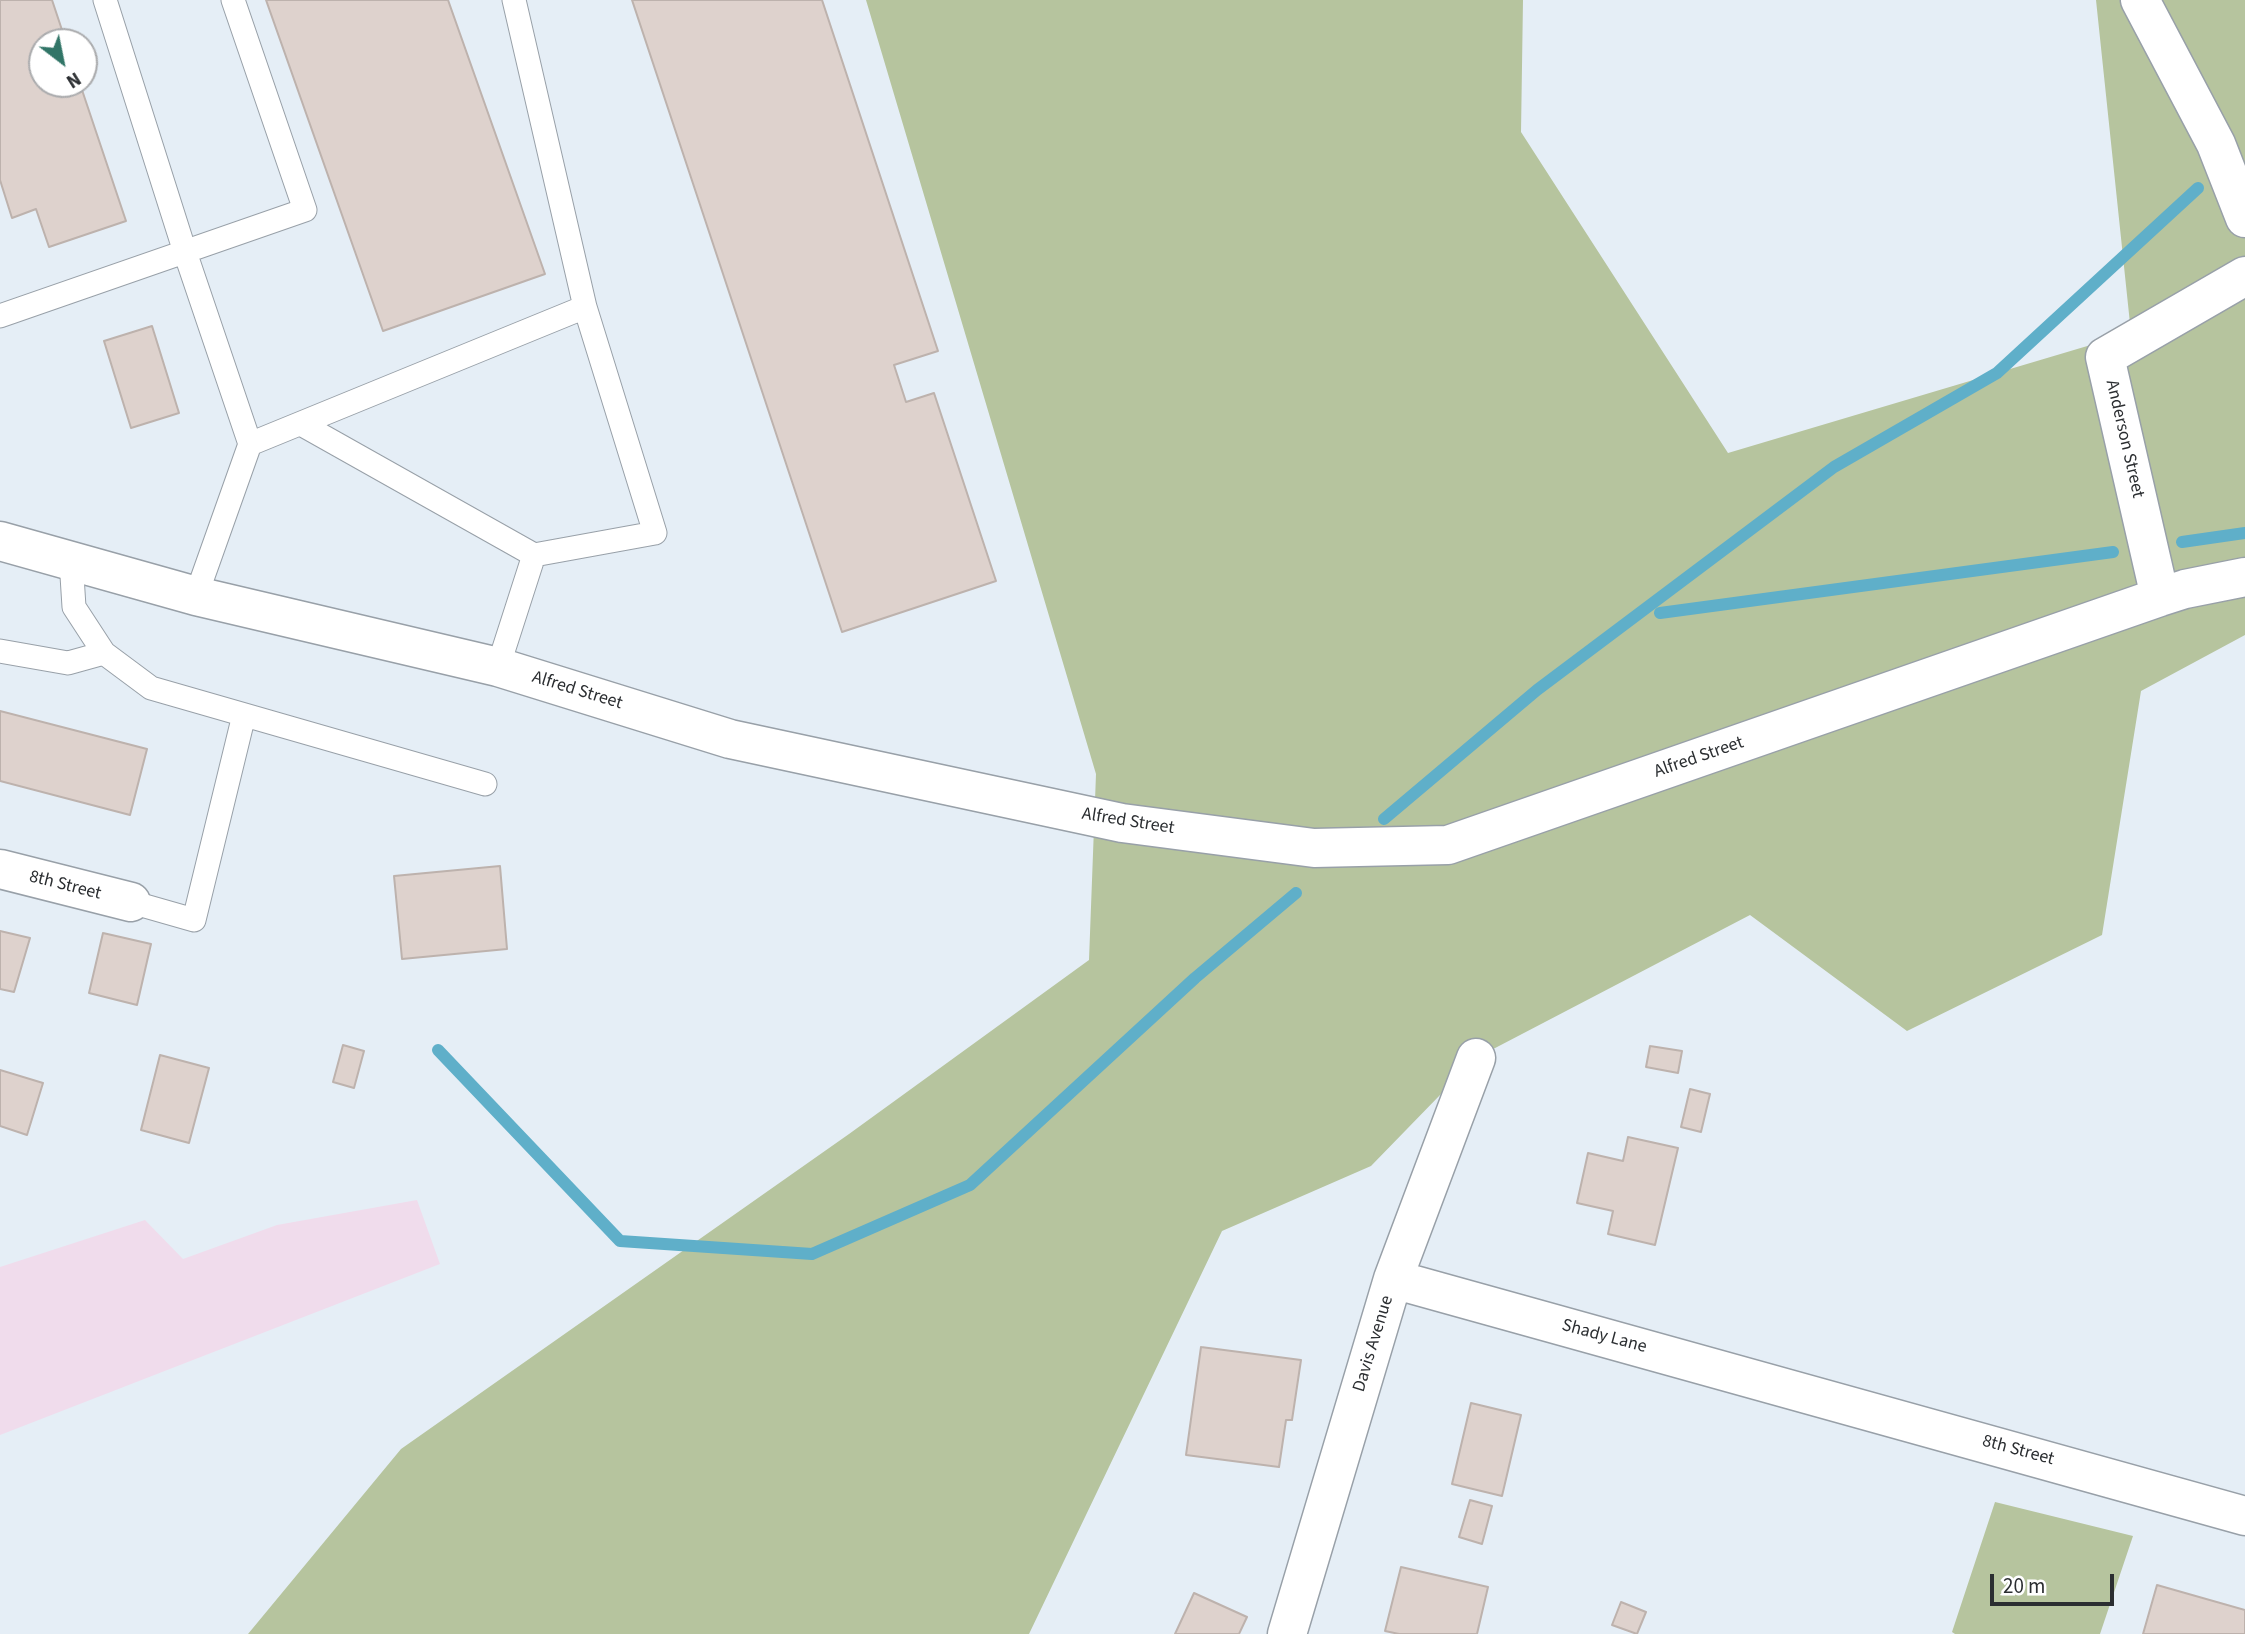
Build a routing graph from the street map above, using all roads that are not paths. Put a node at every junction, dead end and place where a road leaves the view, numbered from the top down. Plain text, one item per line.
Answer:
1 (106, 0) edge
2 (233, 0) edge
3 (513, 0) edge
4 (2140, 0) edge
5 (2245, 218) edge
6 (185, 252) junction
7 (2245, 276) edge
8 (585, 307) junction
9 (2, 308) edge
10 (301, 424) junction
11 (250, 444) junction
12 (0, 541) edge
13 (534, 555) junction
14 (71, 560) junction
15 (2245, 576) edge
16 (196, 596) junction
17 (2160, 597) junction
18 (0, 651) edge
19 (104, 653) junction
20 (498, 667) junction
21 (244, 715) junction
22 (485, 784) dead end
23 (0, 869) edge
24 (131, 902) joint
25 (1476, 1058) dead end
26 (1393, 1279) junction
27 (1814, 1395) joint
28 (2233, 1512) edge
29 (1287, 1634) edge

1 - 6 lane
2 - 6 lane
3 - 8 lane
4 - 5 street
6 - 9 lane
6 - 11 lane
7 - 17 street, Anderson Street
8 - 10 lane
8 - 13 lane
10 - 11 lane
10 - 13 lane
11 - 16 lane
12 - 14 street, Alfred Street
13 - 20 lane
14 - 16 street, Alfred Street
14 - 19 lane
15 - 17 street, Alfred Street
16 - 20 street, Alfred Street
17 - 20 street, Alfred Street
18 - 19 lane
19 - 21 lane
21 - 22 lane
21 - 24 lane
23 - 24 street, 8th Street
25 - 26 street, Davis Avenue
26 - 27 street, Shady Lane
26 - 29 street, Davis Avenue
27 - 28 street, 8th Street

